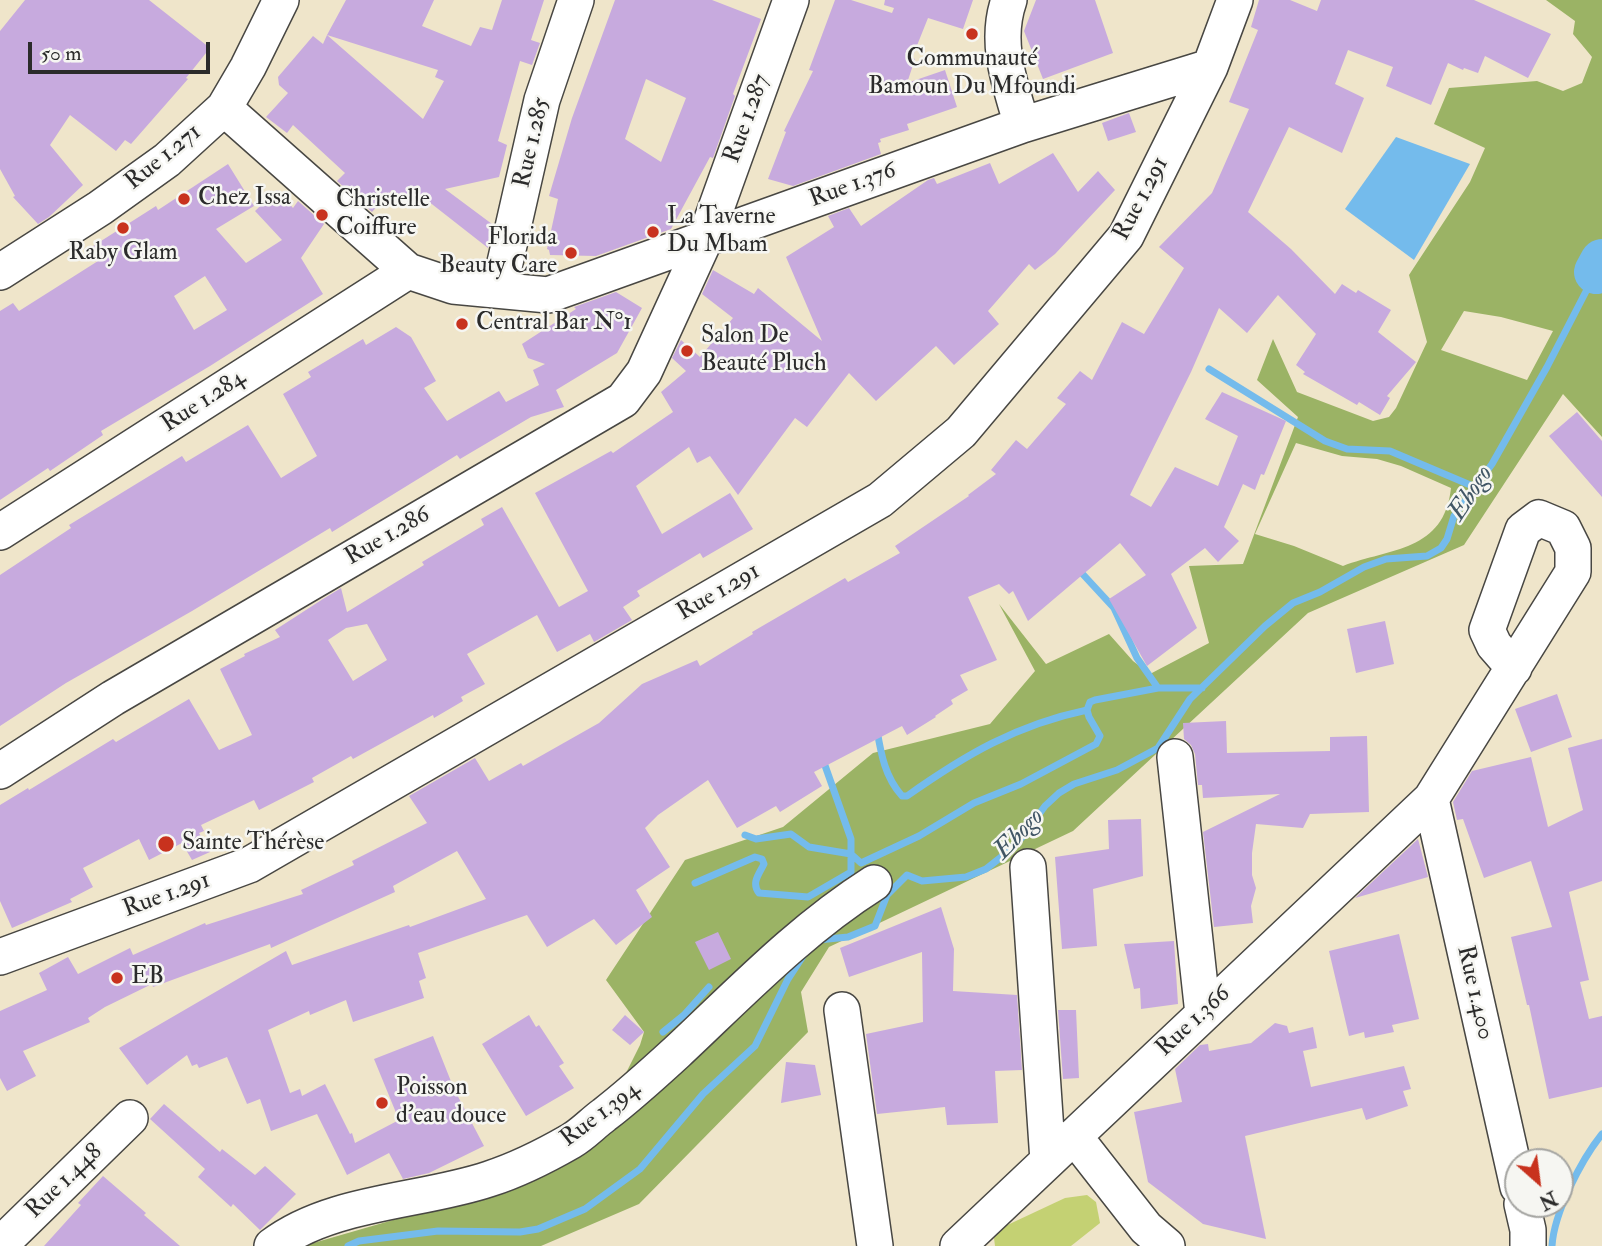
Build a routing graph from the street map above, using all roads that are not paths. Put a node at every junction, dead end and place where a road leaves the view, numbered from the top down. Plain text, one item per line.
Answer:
1 (281, 0) edge
2 (576, 0) edge
3 (791, 0) edge
4 (1009, 0) edge
5 (1235, 0) edge
6 (1210, 68) junction
7 (224, 108) junction
8 (1022, 125) junction
9 (705, 239) junction
10 (408, 271) junction
11 (0, 272) edge
12 (499, 289) junction
13 (0, 532) edge
14 (1514, 668) dead end
15 (1175, 757) dead end
16 (0, 771) edge
17 (1431, 799) junction
18 (1028, 867) dead end
19 (874, 883) dead end
20 (0, 957) edge
21 (842, 1010) dead end
22 (1203, 1014) junction
23 (130, 1118) dead end
24 (1074, 1136) junction
25 (1509, 1148) edge
26 (1048, 1161) junction
27 (1525, 1218) edge
28 (0, 1245) edge
29 (272, 1246) edge
30 (875, 1246) edge
31 (958, 1246) edge
32 (1167, 1246) edge
33 (1528, 1246) edge

1 - 7 street, Rue 1.271
2 - 12 street, Rue 1.285
3 - 9 street, Rue 1.287
4 - 8 street
5 - 6 street, Rue 1.291
6 - 8 street, Rue 1.376
6 - 20 street, Rue 1.291
7 - 10 street, Rue 1.376
7 - 11 street, Rue 1.271
8 - 9 street, Rue 1.376
9 - 12 street, Rue 1.376
9 - 16 street, Rue 1.286
10 - 12 street, Rue 1.376
10 - 13 street, Rue 1.284
14 - 17 street, Rue 1.366
15 - 22 street
17 - 22 street, Rue 1.366
17 - 25 street, Rue 1.400
18 - 26 street
19 - 29 street, Rue 1.394
21 - 30 street
22 - 24 street, Rue 1.366
23 - 28 street, Rue 1.448
24 - 26 street, Rue 1.366
24 - 32 street
26 - 31 street, Rue 1.366
27 - 33 street

